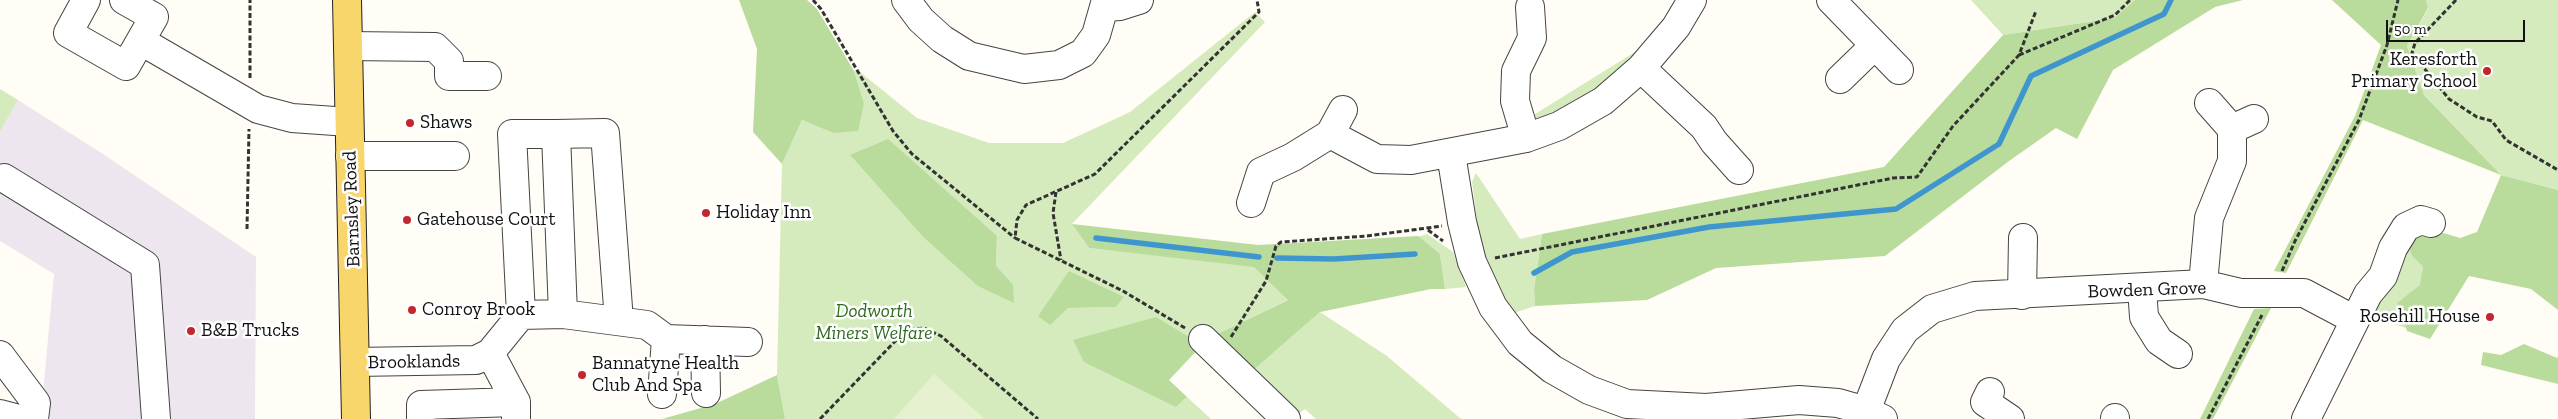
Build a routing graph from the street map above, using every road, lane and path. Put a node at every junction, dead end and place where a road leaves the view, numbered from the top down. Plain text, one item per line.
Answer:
1 (86, 0) edge
2 (124, 0) edge
3 (347, 0) edge
4 (813, 0) edge
5 (906, 0) edge
6 (1139, 0) edge
7 (1257, 0) edge
8 (1692, 0) edge
9 (1831, 0) edge
10 (2130, 0) edge
11 (2398, 0) edge
12 (2456, 0) edge
13 (1106, 4) edge
14 (1530, 7) dead end
15 (2036, 11) dead end
16 (141, 41) junction
17 (348, 46) junction
18 (1874, 46) junction
19 (2019, 55) junction
20 (1641, 68) junction
21 (1900, 70) dead end
22 (487, 76) dead end
23 (1840, 80) dead end
24 (2208, 104) dead end
25 (1343, 110) dead end
26 (349, 122) junction
27 (556, 134) junction
28 (1330, 134) junction
29 (1526, 138) junction
30 (1451, 154) junction
31 (350, 156) junction
32 (455, 156) dead end
33 (1739, 170) dead end
34 (2558, 170) edge
35 (4, 178) dead end
36 (1056, 191) junction
37 (1251, 203) dead end
38 (1462, 222) junction
39 (2431, 223) dead end
40 (1015, 238) junction
41 (2023, 238) dead end
42 (1061, 260) junction
43 (1472, 262) junction
44 (2203, 284) junction
45 (2142, 288) junction
46 (2272, 294) junction
47 (2022, 295) junction
48 (563, 314) junction
49 (521, 315) junction
50 (2355, 320) junction
51 (619, 321) junction
52 (666, 339) junction
53 (705, 340) junction
54 (748, 342) dead end
55 (1210, 346) junction
56 (490, 353) junction
57 (2178, 354) dead end
58 (0, 355) edge
59 (356, 362) junction
60 (1990, 392) dead end
61 (706, 393) dead end
62 (662, 394) dead end
63 (516, 411) edge
64 (1705, 413) edge
65 (0, 414) edge
66 (1875, 415) edge
67 (2309, 418) edge
68 (19, 419) edge
69 (34, 419) edge
70 (156, 419) edge
71 (356, 419) edge
72 (421, 419) edge
73 (820, 419) edge
74 (1038, 419) edge
75 (1286, 419) edge
76 (2010, 419) edge
77 (2208, 419) edge

1 - 16 street
2 - 16 street
3 - 17 main road, Barnsley Road
4 - 40 path
5 - 13 street
6 - 13 street
7 - 36 path
8 - 20 street
9 - 18 street
10 - 19 path
11 - 46 path
12 - 34 path
14 - 29 street
15 - 19 path
16 - 26 street
17 - 22 street
17 - 26 main road, Barnsley Road
18 - 21 street
18 - 23 street
19 - 43 path
20 - 29 street
20 - 33 street
24 - 44 street
25 - 28 street
26 - 31 main road, Barnsley Road
27 - 48 street
27 - 49 street
27 - 51 street
28 - 30 street
28 - 37 street
29 - 30 street
30 - 38 street
31 - 32 street
31 - 59 main road, Barnsley Road
35 - 70 street
36 - 40 path
36 - 42 path
38 - 43 street
38 - 55 path
39 - 50 street
40 - 42 path
41 - 47 street
42 - 55 path
43 - 64 street
44 - 45 street, Bowden Grove
44 - 46 street, Bowden Grove
45 - 47 street, Bowden Grove
45 - 57 street
46 - 50 street, Bowden Grove
46 - 77 path
47 - 66 street, Bowden Grove
48 - 49 street
48 - 51 street
49 - 56 street
50 - 67 street
51 - 52 street
52 - 53 street
52 - 62 street
53 - 54 street
53 - 61 street
55 - 75 street
56 - 59 street, Brooklands
56 - 63 street
58 - 69 street
59 - 71 main road, Barnsley Road
60 - 76 street
63 - 72 street
64 - 66 street
65 - 68 street
73 - 74 path

